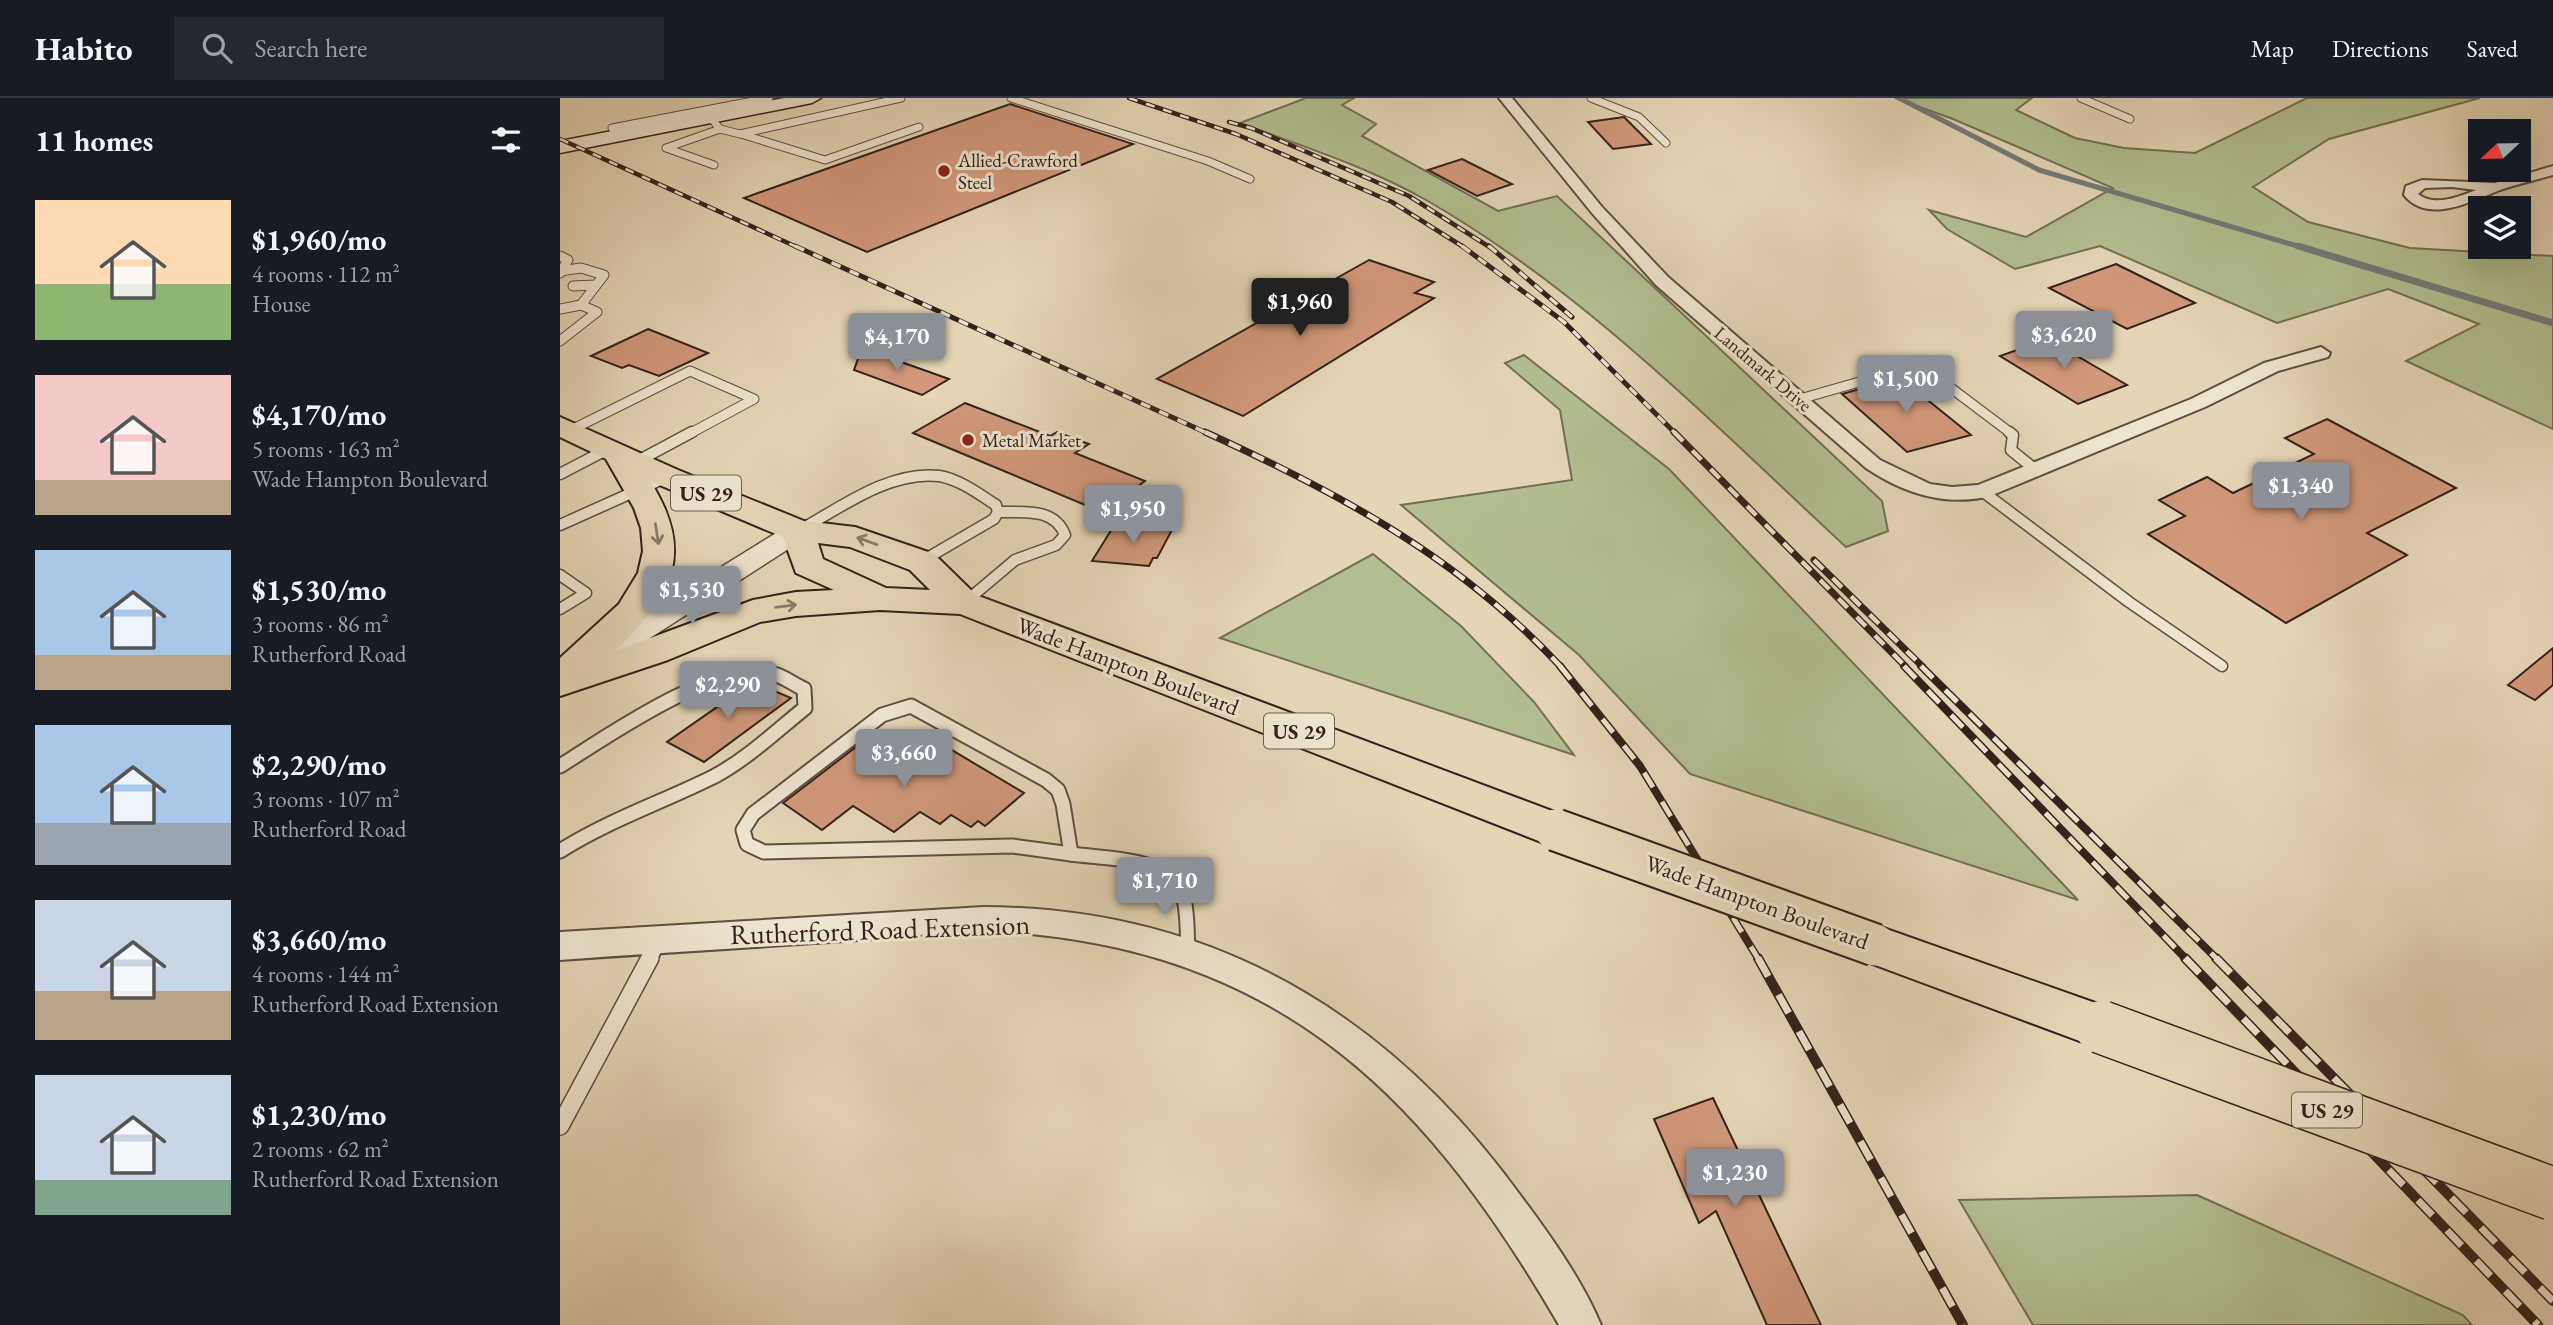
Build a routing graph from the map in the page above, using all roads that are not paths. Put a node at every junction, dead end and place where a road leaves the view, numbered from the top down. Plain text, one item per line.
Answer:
1 (769, 98) edge
2 (812, 98) edge
3 (901, 98) edge
4 (1011, 98) edge
5 (1504, 98) edge
6 (1591, 98) edge
7 (2081, 98) edge
8 (734, 109) junction
9 (2130, 119) dead end
10 (715, 123) junction
11 (919, 127) dead end
12 (612, 128) dead end
13 (740, 134) junction
14 (1666, 143) dead end
15 (560, 146) edge
16 (714, 165) dead end
17 (2549, 174) edge
18 (1250, 179) dead end
19 (2496, 187) dead end
20 (560, 256) edge
21 (561, 271) edge
22 (596, 285) junction
23 (573, 286) dead end
24 (581, 305) junction
25 (560, 309) edge
26 (560, 341) edge
27 (2321, 353) dead end
28 (1800, 399) junction
29 (564, 428) edge
30 (633, 466) junction
31 (2037, 471) junction
32 (560, 474) edge
33 (1982, 491) junction
34 (998, 512) junction
35 (560, 525) edge
36 (798, 531) junction
37 (922, 562) junction
38 (560, 575) edge
39 (881, 599) junction
40 (964, 603) junction
41 (560, 609) edge
42 (2222, 666) dead end
43 (560, 681) edge
44 (561, 765) edge
45 (560, 850) edge
46 (1071, 855) junction
47 (661, 940) junction
48 (560, 946) edge
49 (1188, 953) junction
50 (560, 1126) edge
51 (2553, 1194) edge
52 (1581, 1325) edge

1 - 8 lane
2 - 8 main road
3 - 13 lane
4 - 18 lane
5 - 28 street, Landmark Drive
6 - 14 lane
7 - 9 lane
8 - 10 main road
8 - 12 lane
10 - 13 lane
10 - 15 main road
10 - 16 lane
11 - 13 lane
17 - 19 street
20 - 21 lane
21 - 22 lane
22 - 23 lane
22 - 24 lane
24 - 25 lane
24 - 26 lane
27 - 31 street, Landmark Drive
28 - 31 lane
28 - 33 street, Landmark Drive
29 - 30 main road, Wade Hampton Boulevard / US 29
29 - 30 lane
30 - 32 lane
30 - 35 lane
30 - 36 main road, Wade Hampton Boulevard / US 29
30 -> 43 main road
31 - 33 street, Landmark Drive
33 - 42 lane
34 - 36 lane
34 - 37 lane
34 - 40 lane
37 -> 36 main road, Wade Hampton Boulevard / US 29
36 - 39 main road, Wade Hampton Boulevard / US 29
36 - 43 street
37 - 40 main road, Wade Hampton Boulevard / US 29
38 - 41 lane
39 - 40 main road, Wade Hampton Boulevard / US 29
43 -> 39 main road
40 - 51 main road, Wade Hampton Boulevard / US 29, bridge
44 - 45 lane
46 - 46 lane
46 - 49 lane
47 - 48 street, Rutherford Road Extension
47 - 49 street, Rutherford Road Extension
47 - 50 lane
49 - 52 street, Rutherford Road Extension

